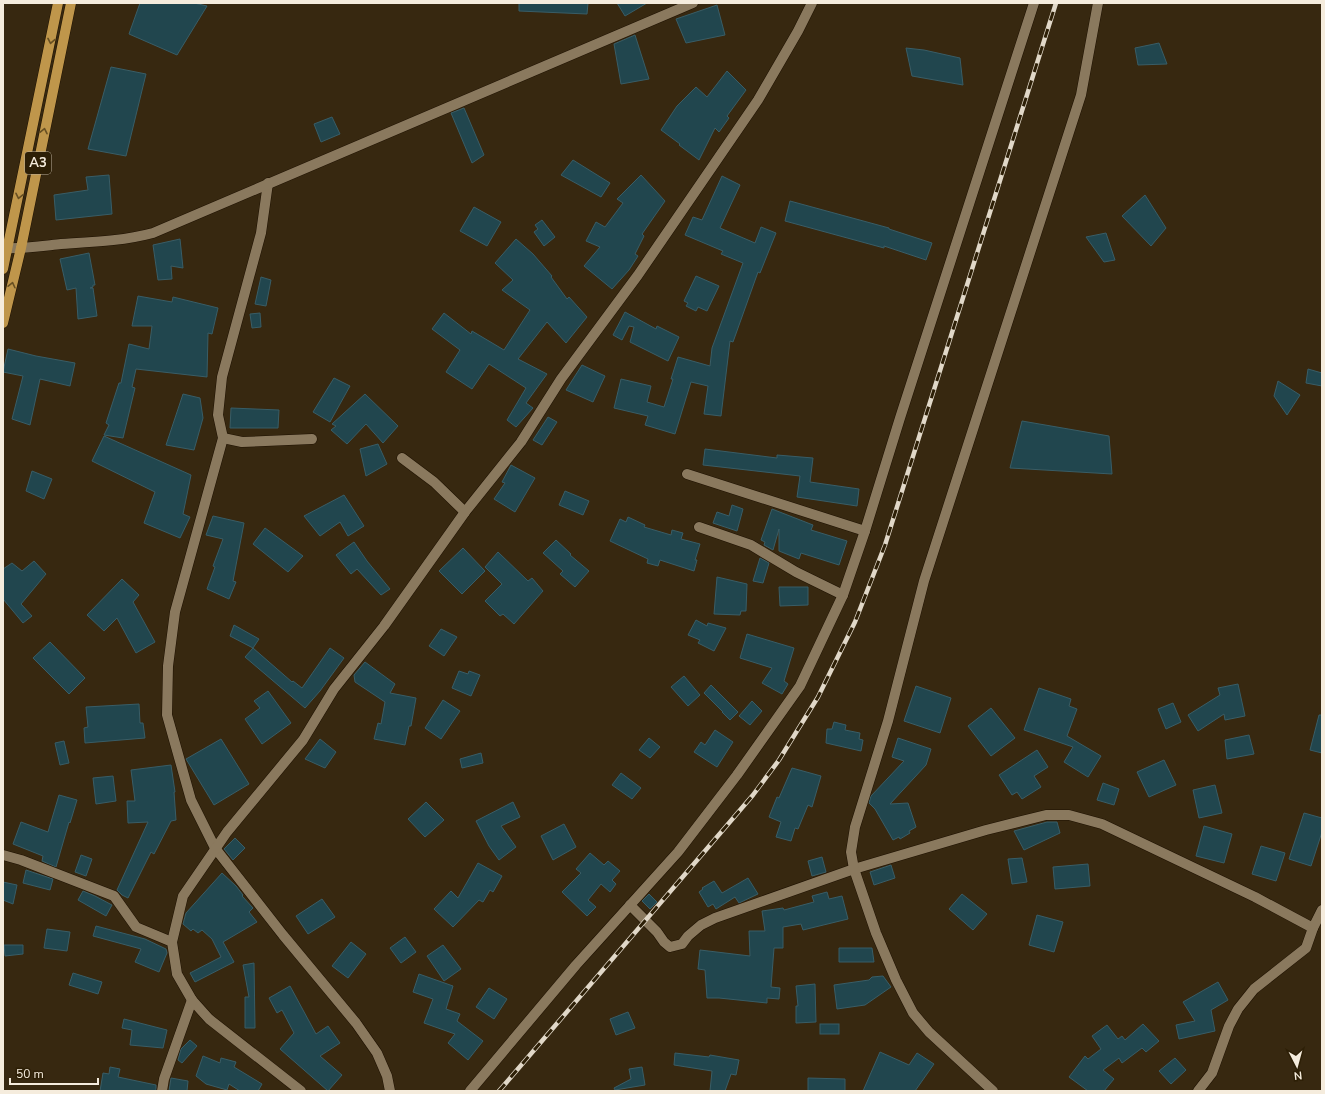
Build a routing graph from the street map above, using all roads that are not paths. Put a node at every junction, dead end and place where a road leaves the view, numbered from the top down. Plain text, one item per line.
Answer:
1 (58, 3) edge
2 (71, 3) edge
3 (693, 3) edge
4 (812, 3) edge
5 (1034, 3) edge
6 (1098, 3) edge
7 (268, 183) junction
8 (5, 248) edge
9 (21, 248) junction
10 (3, 269) edge
11 (3, 323) edge
12 (223, 438) junction
13 (312, 439) dead end
14 (402, 458) dead end
15 (687, 474) dead end
16 (465, 512) junction
17 (699, 527) dead end
18 (865, 531) junction
19 (843, 595) junction
20 (216, 848) junction
21 (3, 855) edge
22 (854, 869) junction
23 (630, 905) junction
24 (1322, 910) edge
25 (1313, 928) junction
26 (172, 942) junction
27 (192, 1000) junction
28 (162, 1091) edge
29 (301, 1091) edge
30 (390, 1091) edge
31 (470, 1091) edge
32 (993, 1091) edge
33 (1198, 1091) edge

1 -> 8 main road, A3
9 -> 2 main road, A3
3 - 7 street
4 - 16 street
5 - 18 street
6 - 22 street
7 - 9 street
7 - 12 street
8 - 9 street
8 - 10 main road, A3
11 -> 9 main road, A3
12 - 13 street
12 - 20 street
14 - 16 street
15 - 18 street
16 - 20 street
17 - 19 street
18 - 19 street
19 - 23 street
20 - 26 street
20 - 30 street
21 - 26 street
22 - 23 street
22 - 25 street
22 - 32 street
23 - 31 street
24 - 25 street
25 - 33 street
26 - 27 street
27 - 28 street
27 - 29 street

